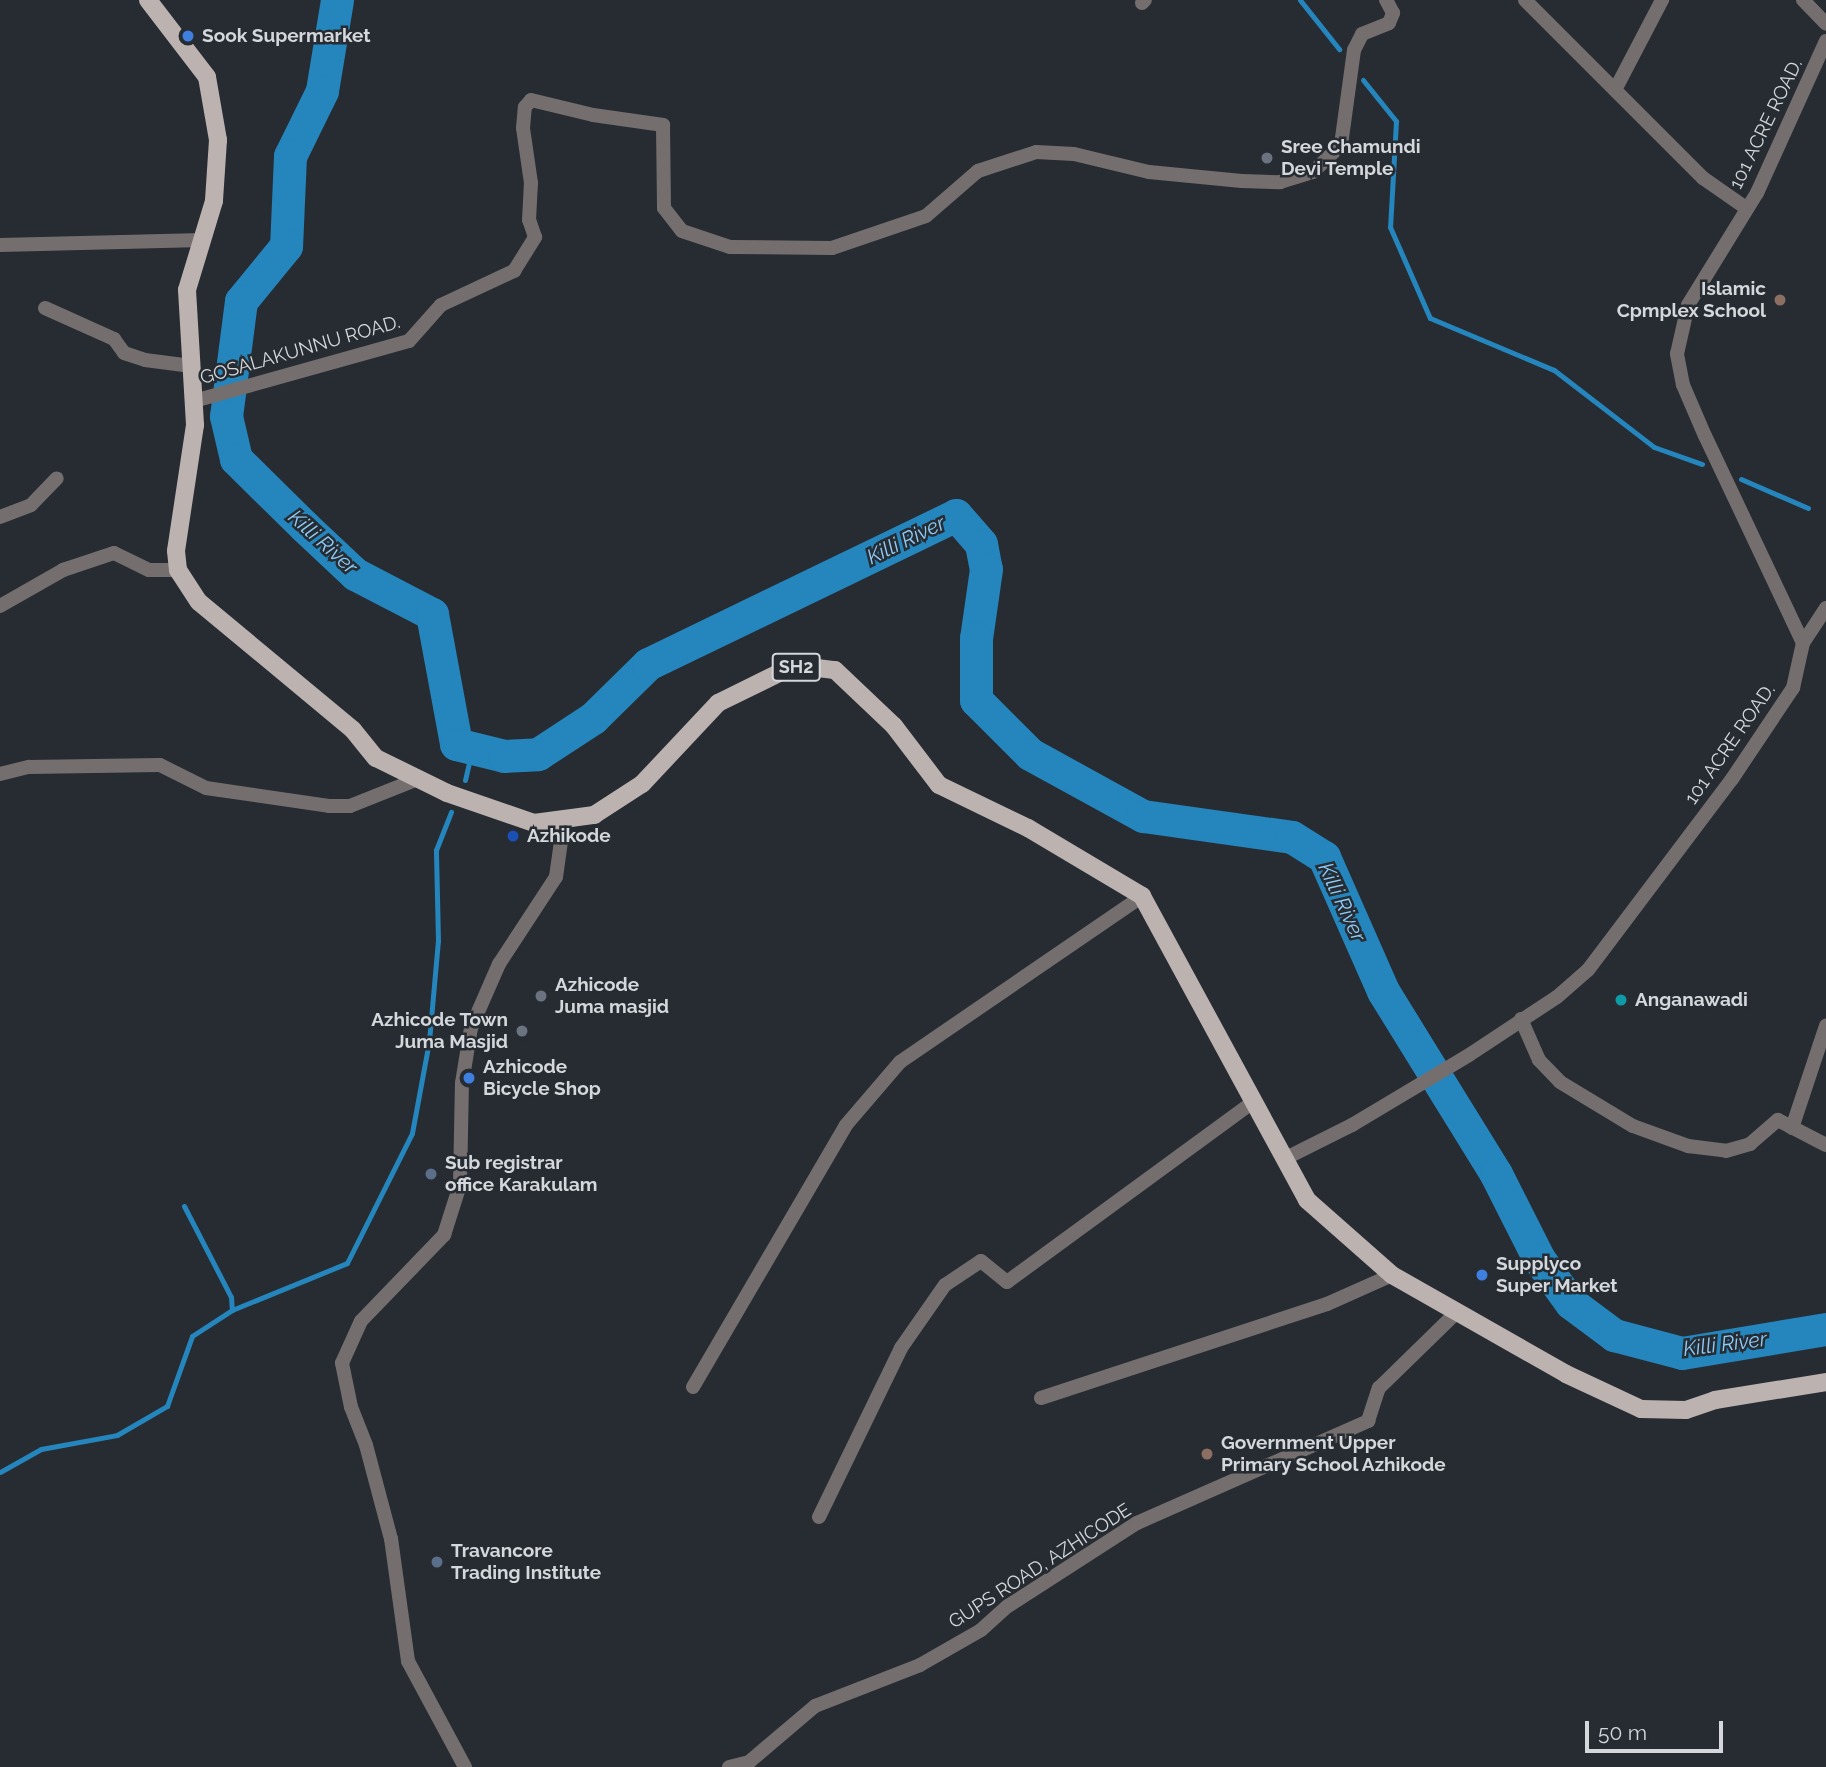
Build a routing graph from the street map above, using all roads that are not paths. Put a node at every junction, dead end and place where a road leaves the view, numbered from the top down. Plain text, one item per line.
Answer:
1 (148, 0) edge
2 (1386, 0) edge
3 (1525, 0) edge
4 (1662, 0) edge
5 (1803, 0) edge
6 (1826, 24) edge
7 (1826, 41) edge
8 (1615, 90) junction
9 (1746, 208) junction
10 (203, 240) junction
11 (0, 245) edge
12 (45, 308) dead end
13 (192, 366) junction
14 (194, 401) junction
15 (57, 478) dead end
16 (0, 517) edge
17 (178, 569) junction
18 (0, 606) edge
19 (1826, 608) edge
20 (1803, 643) junction
21 (0, 774) edge
22 (418, 779) junction
23 (564, 820) junction
24 (1142, 895) junction
25 (1521, 1020) junction
26 (1826, 1026) edge
27 (1252, 1103) junction
28 (1792, 1128) junction
29 (1826, 1145) edge
30 (1284, 1159) junction
31 (1392, 1275) junction
32 (1457, 1312) junction
33 (1826, 1382) edge
34 (693, 1387) dead end
35 (1041, 1398) dead end
36 (819, 1517) dead end
37 (465, 1767) edge
38 (729, 1767) edge

1 - 10 main road
2 - 14 street, GOSALAKUNNU ROAD.
3 - 8 street
4 - 8 street
5 - 6 street
7 - 9 street, 101 ACRE ROAD.
8 - 9 street
9 - 20 street, 101 ACRE ROAD.
10 - 11 street
10 - 13 main road
12 - 13 street
13 - 14 main road
14 - 17 main road
15 - 16 street
17 - 18 street
17 - 22 main road, SH2
19 - 20 street
20 - 25 street, 101 ACRE ROAD.
21 - 22 street
22 - 23 main road, SH2
23 - 24 main road, SH2
23 - 37 street
24 - 27 main road
24 - 34 street
25 - 28 street
25 - 30 street, 101 ACRE ROAD.
26 - 28 street
27 - 30 main road
27 - 36 street
28 - 29 street
30 - 31 main road
31 - 32 main road
31 - 35 street
32 - 33 main road
32 - 38 street, GUPS ROAD, AZHICODE

